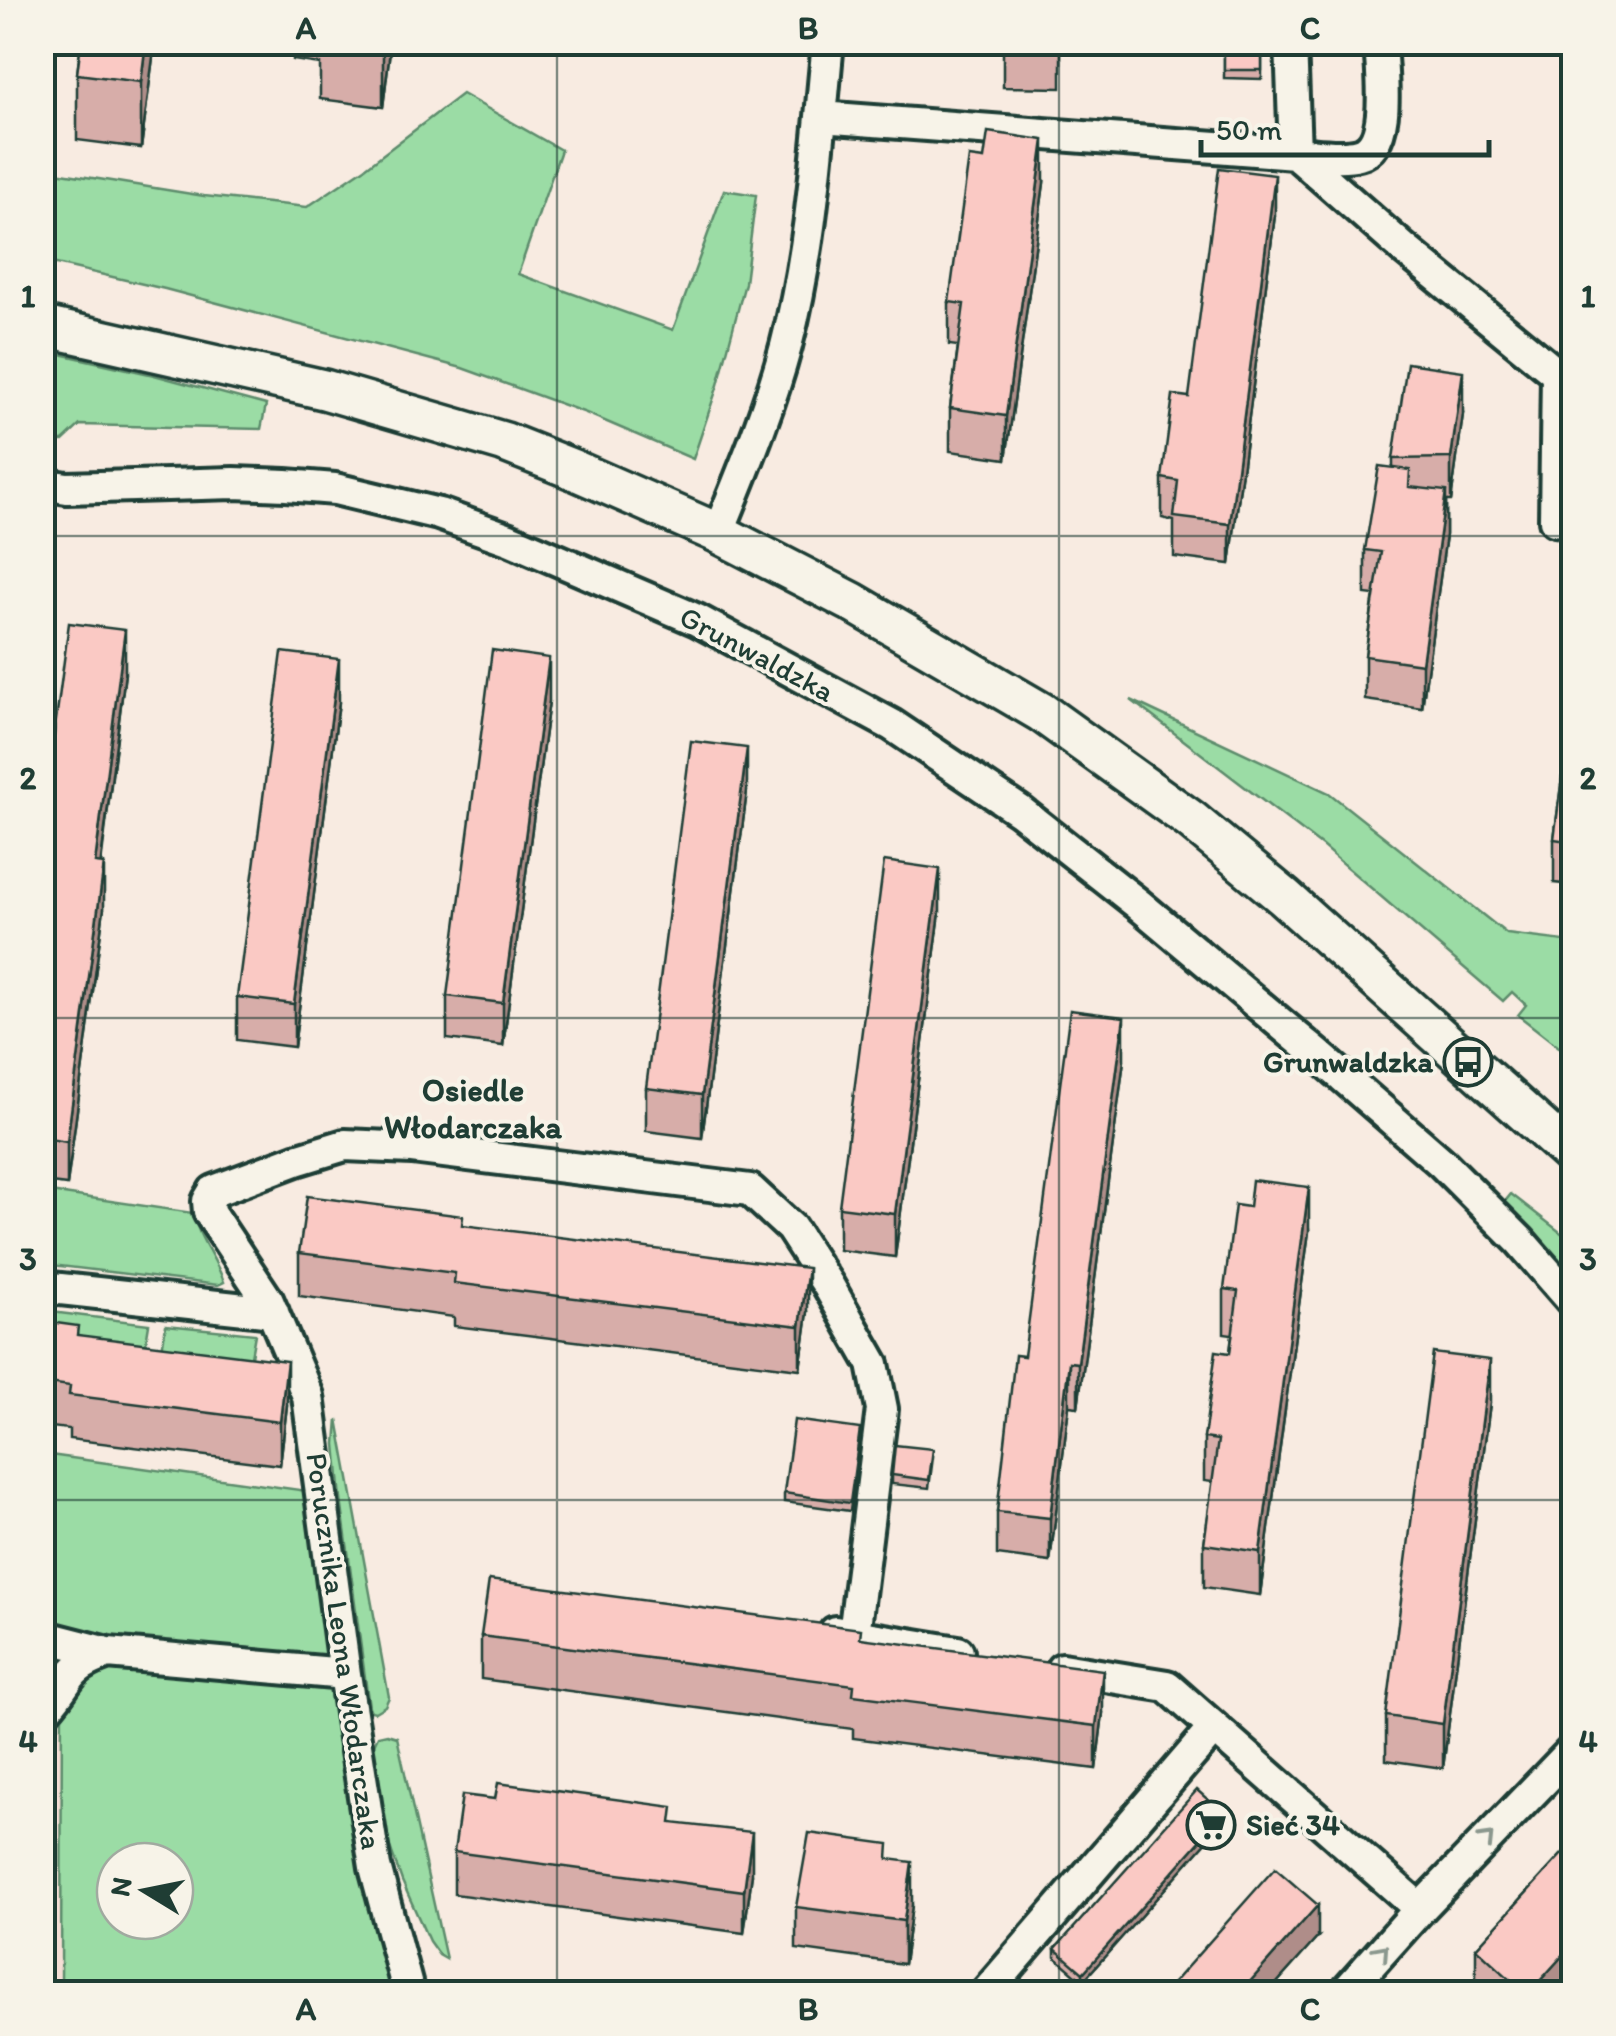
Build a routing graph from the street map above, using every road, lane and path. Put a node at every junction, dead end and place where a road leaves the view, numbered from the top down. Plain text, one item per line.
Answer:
1 (828, 42) edge
2 (1291, 42) edge
3 (1380, 42) edge
4 (821, 117) junction
5 (1295, 153) junction
6 (42, 326) edge
7 (42, 484) edge
8 (1574, 522) edge
9 (718, 533) junction
10 (1574, 1157) edge
11 (42, 1287) edge
12 (1574, 1302) edge
13 (273, 1312) junction
14 (816, 1629) edge
15 (854, 1635) junction
16 (42, 1636) edge
17 (108, 1652) junction
18 (994, 1658) edge
19 (1030, 1664) edge
20 (345, 1674) junction
21 (42, 1712) edge
22 (1214, 1728) junction
23 (1574, 1749) edge
24 (1420, 1909) junction
25 (409, 1994) edge
26 (984, 1994) edge
27 (1344, 1994) edge

1 - 4 street
2 - 5 street
3 - 5 street
4 - 5 street
4 - 9 street
5 - 8 street
6 - 9 street
7 - 12 street, Grunwaldzka
9 - 10 street
11 - 13 street
13 - 15 street, Porucznika Leona Włodarczaka
13 - 20 street, Porucznika Leona Włodarczaka
14 - 15 street
15 - 18 street
16 - 17 street
17 - 20 street
17 - 21 street
19 - 22 street
20 - 25 street, Porucznika Leona Włodarczaka
22 - 24 street
22 - 26 street
24 -> 23 street
27 -> 24 street

